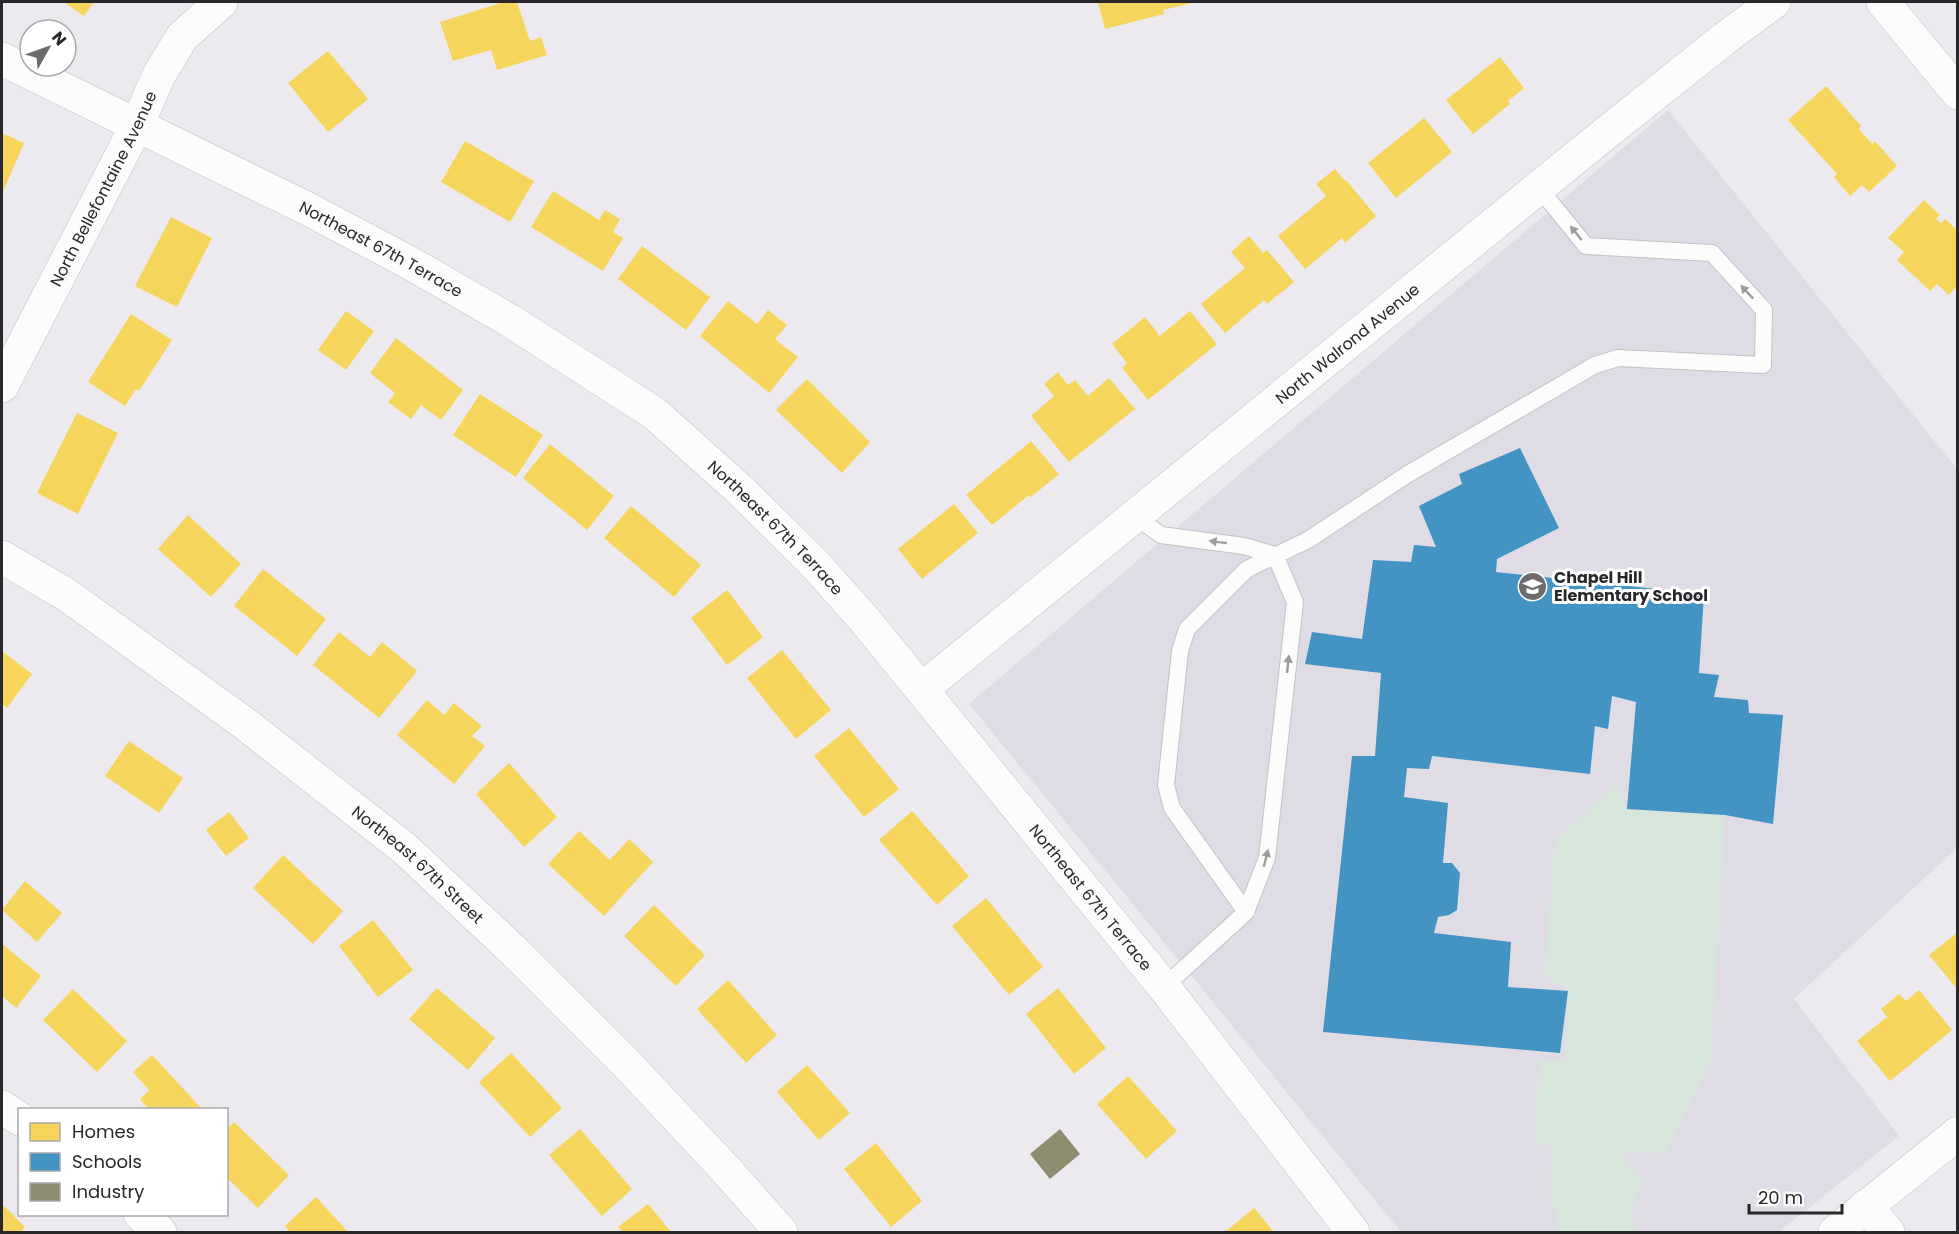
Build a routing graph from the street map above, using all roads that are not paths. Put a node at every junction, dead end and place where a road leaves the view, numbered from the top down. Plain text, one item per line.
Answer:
1 (221, 2) edge
2 (1774, 2) edge
3 (1883, 2) edge
4 (2, 59) edge
5 (1958, 93) edge
6 (137, 125) junction
7 (1539, 188) junction
8 (2, 386) edge
9 (1136, 517) junction
10 (1275, 555) junction
11 (2, 557) edge
12 (922, 689) junction
13 (1246, 912) junction
14 (1164, 987) junction
15 (2, 1107) edge
16 (18, 1118) edge
17 (1958, 1133) edge
18 (1866, 1206) junction
19 (141, 1216) edge
20 (160, 1233) edge
21 (781, 1233) edge
22 (1353, 1233) edge
23 (1834, 1233) edge
24 (1888, 1233) edge

1 - 6 street, North Bellefontaine Avenue
2 - 7 street, North Walrond Avenue
3 - 5 street
4 - 6 street, Northeast 67th Terrace
6 - 8 street, North Bellefontaine Avenue
6 - 12 street, Northeast 67th Terrace
7 - 9 street, North Walrond Avenue
10 -> 7 lane
10 -> 9 lane
9 - 12 street, North Walrond Avenue
13 -> 10 lane
10 - 13 lane
11 - 21 street, Northeast 67th Street
12 - 14 street, Northeast 67th Terrace
13 - 14 lane
14 - 22 street, Northeast 67th Terrace
15 - 16 street
17 - 18 street
18 - 23 street
18 - 24 street
19 - 20 street

